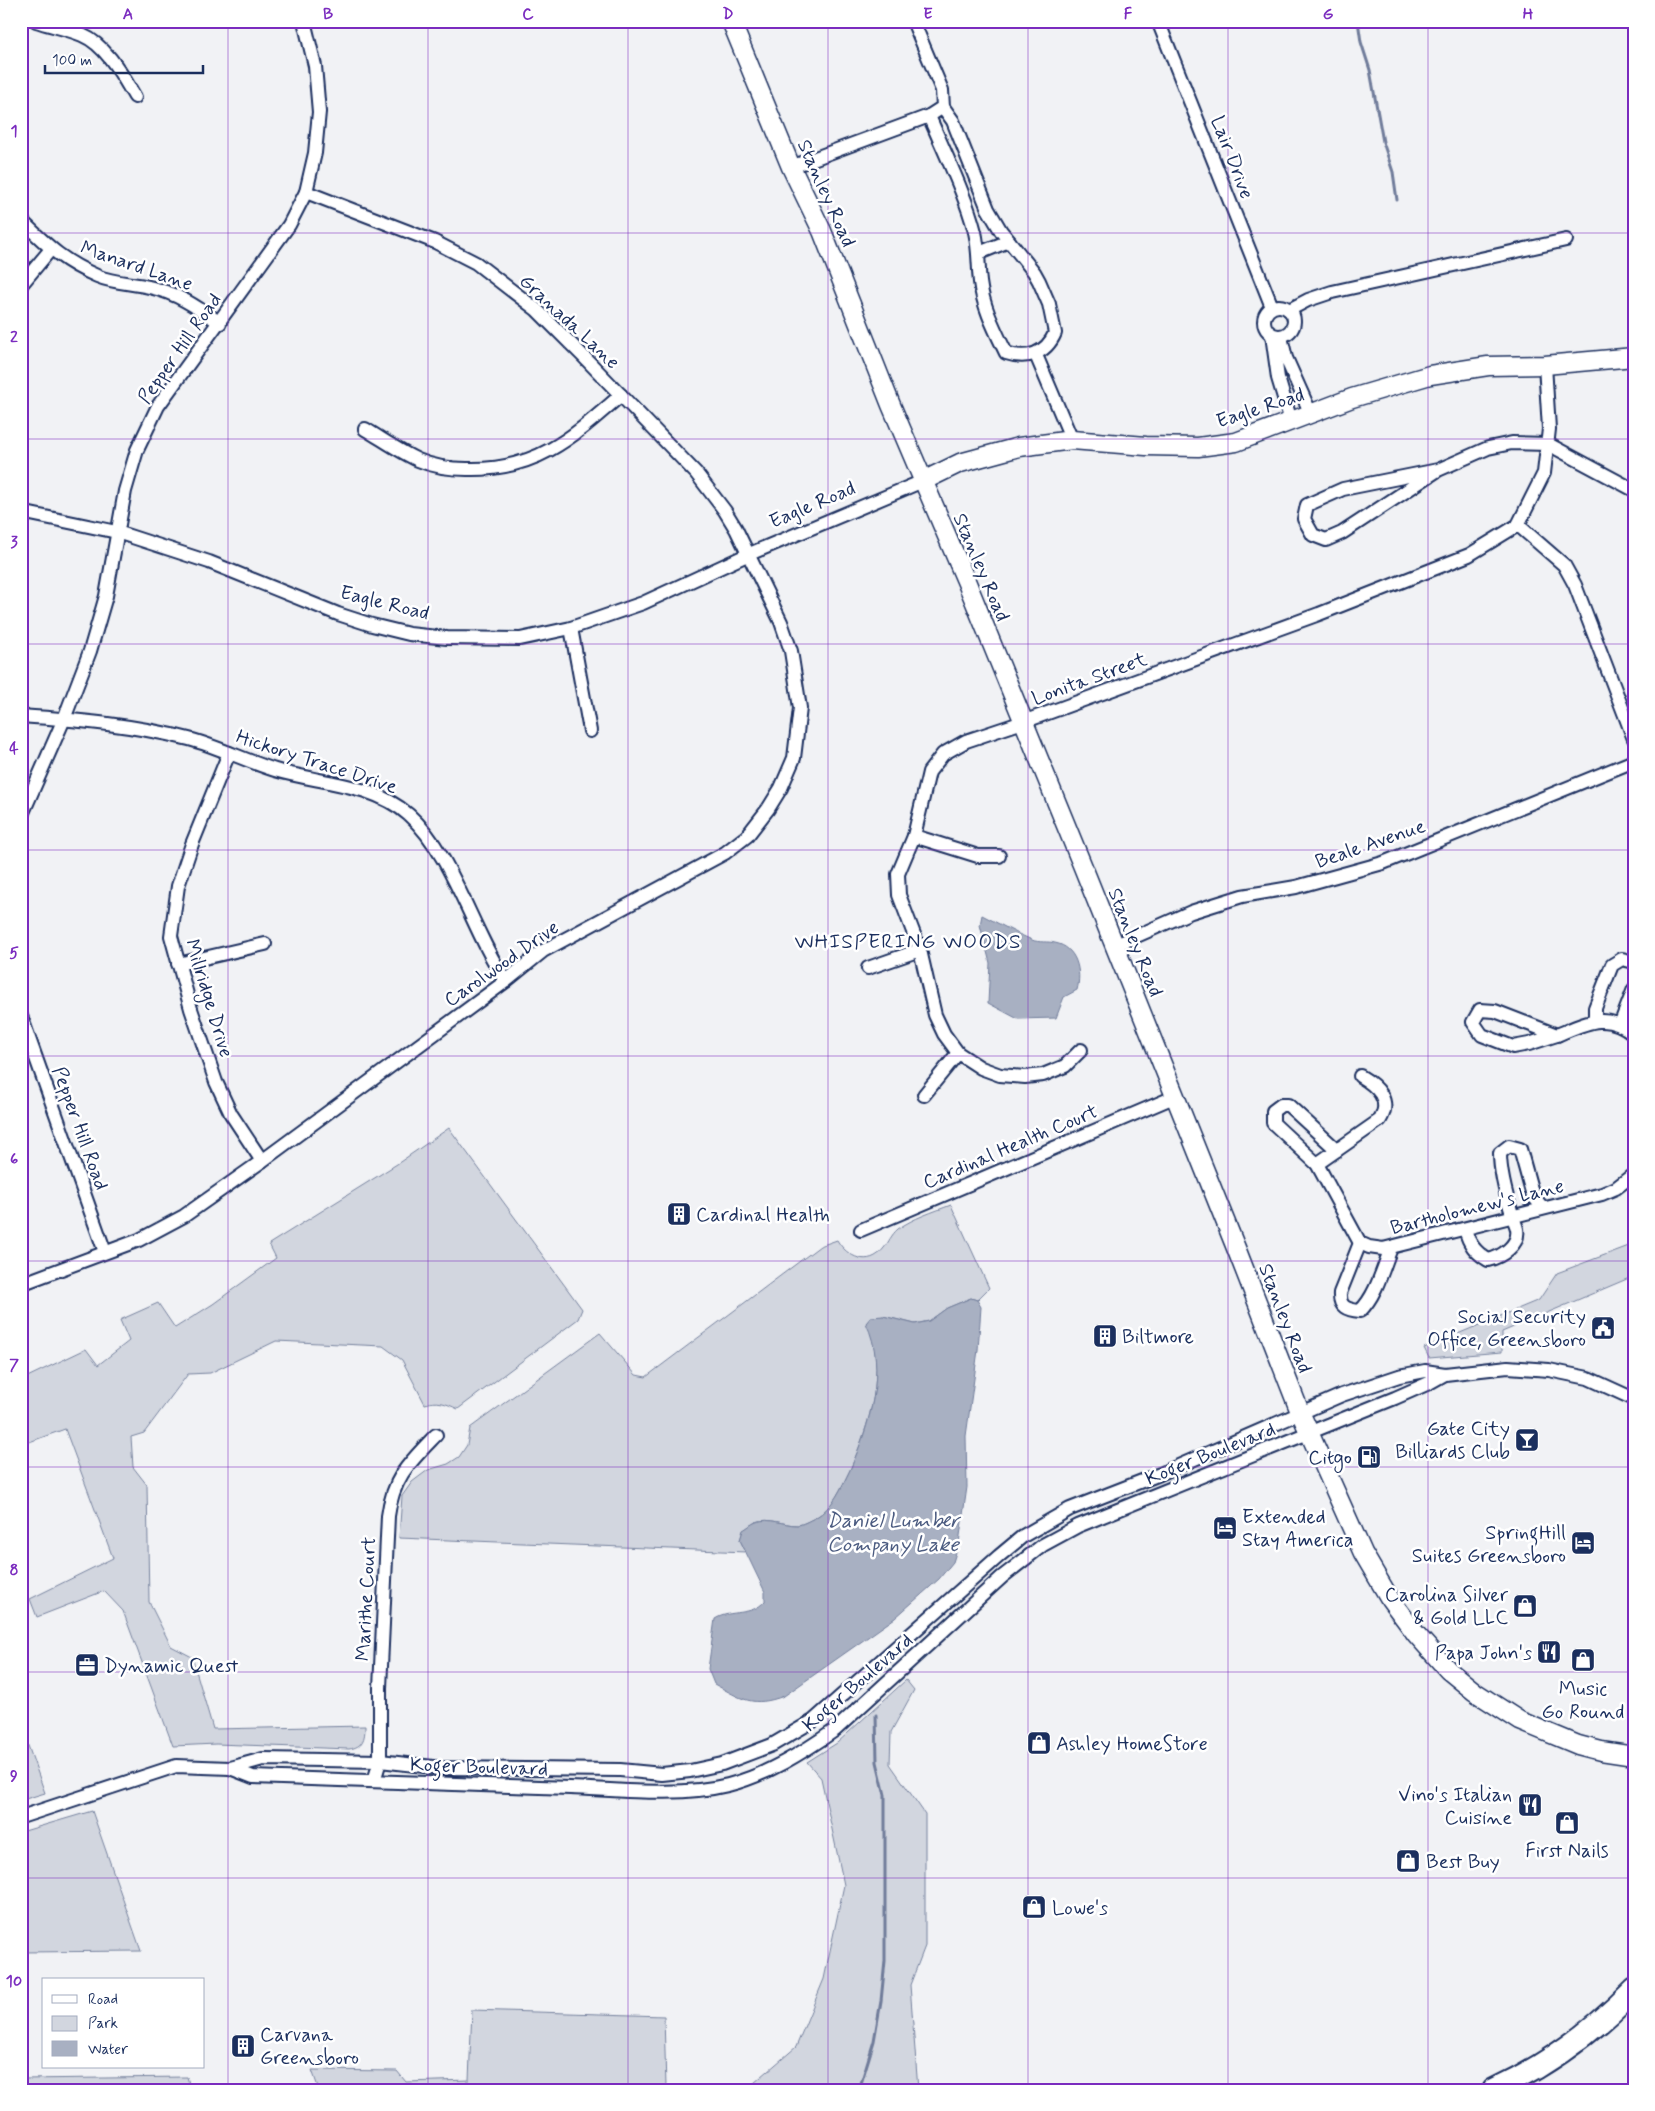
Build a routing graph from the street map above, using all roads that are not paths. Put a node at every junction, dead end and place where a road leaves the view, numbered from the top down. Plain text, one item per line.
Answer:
1 (36, 21) edge
2 (304, 21) edge
3 (732, 21) edge
4 (913, 21) edge
5 (1158, 21) edge
6 (135, 96) dead end
7 (943, 107) junction
8 (929, 116) junction
9 (791, 167) junction
10 (306, 192) junction
11 (21, 220) edge
12 (1566, 240) dead end
13 (1009, 241) junction
14 (51, 249) junction
15 (979, 252) junction
16 (21, 285) edge
17 (1272, 307) junction
18 (1289, 310) junction
19 (220, 323) junction
20 (1276, 336) junction
21 (1036, 355) junction
22 (1634, 357) edge
23 (1545, 365) junction
24 (621, 395) junction
25 (1311, 414) junction
26 (1291, 421) junction
27 (365, 429) dead end
28 (1072, 440) junction
29 (1548, 444) junction
30 (1438, 470) junction
31 (923, 481) junction
32 (1634, 490) edge
33 (21, 512) edge
34 (1518, 525) junction
35 (117, 532) junction
36 (747, 555) junction
37 (571, 628) junction
38 (21, 716) edge
39 (64, 720) junction
40 (1023, 722) junction
41 (590, 731) dead end
42 (1634, 739) edge
43 (229, 753) junction
44 (1634, 762) edge
45 (21, 817) edge
46 (914, 836) junction
47 (999, 856) dead end
48 (265, 944) dead end
49 (1114, 946) junction
50 (920, 950) junction
51 (1634, 962) edge
52 (178, 964) junction
53 (868, 968) dead end
54 (506, 981) junction
55 (1634, 989) edge
56 (21, 1016) edge
57 (1596, 1021) junction
58 (1620, 1025) junction
59 (1634, 1034) edge
60 (1557, 1035) junction
61 (1082, 1050) dead end
62 (958, 1053) junction
63 (1360, 1076) dead end
64 (924, 1095) dead end
65 (1174, 1096) junction
66 (1338, 1150) junction
67 (262, 1161) junction
68 (1317, 1164) junction
69 (1634, 1174) edge
70 (1542, 1208) junction
71 (1512, 1216) junction
72 (1465, 1229) junction
73 (862, 1230) dead end
74 (1360, 1243) junction
75 (1391, 1248) junction
76 (105, 1252) junction
77 (21, 1284) edge
78 (1446, 1374) junction
79 (1634, 1399) edge
80 (1300, 1412) junction
81 (1310, 1433) junction
82 (436, 1436) dead end
83 (1634, 1756) edge
84 (380, 1761) junction
85 (230, 1768) junction
86 (374, 1780) junction
87 (21, 1817) edge
88 (1634, 1990) edge
89 (1494, 2090) edge

1 - 6 street
2 - 10 street, Pepper Hill Road
3 - 9 street, Stanley Road
4 - 7 street
5 - 17 street, Lair Drive
7 - 8 street
7 - 13 street
8 - 9 street
8 - 15 street
9 - 31 street, Stanley Road
10 - 19 street, Pepper Hill Road
10 - 24 street, Granada Lane
11 - 14 street, Manard Lane
12 - 18 street
13 - 15 street
13 - 21 street
14 - 16 street
14 - 19 street, Manard Lane
15 - 21 street
17 - 18 street
17 - 20 street
18 - 20 street
19 - 35 street, Pepper Hill Road
20 - 25 street
20 - 26 street
21 - 28 street
22 - 23 street, Eagle Road
23 - 25 street, Eagle Road
23 - 29 street
24 - 27 street
24 - 36 street, Granada Lane
25 - 26 street, Eagle Road
26 - 28 street, Eagle Road
28 - 31 street, Eagle Road
29 - 30 street
29 - 32 street
29 - 34 street
30 - 30 street
31 - 36 street, Eagle Road
31 - 40 street, Stanley Road
33 - 35 street, Eagle Road
34 - 40 street, Lonita Street
34 - 42 street
35 - 37 street, Eagle Road
35 - 39 street, Pepper Hill Road
36 - 37 street, Eagle Road
36 - 54 street, Carolwood Drive
37 - 41 street
38 - 39 street, Hickory Trace Drive
39 - 43 street, Hickory Trace Drive
39 - 45 street, Pepper Hill Road
40 - 46 street, Lonita Street
40 - 49 street, Stanley Road
43 - 52 street, Millridge Drive
43 - 54 street, Hickory Trace Drive
44 - 49 street, Beale Avenue
46 - 47 street
46 - 50 street, Lonita Street
48 - 52 street
49 - 65 street, Stanley Road
50 - 53 street
50 - 62 street, Lonita Street
51 - 57 street
52 - 67 street, Millridge Drive
54 - 67 street, Carolwood Drive
55 - 58 street
56 - 76 street, Pepper Hill Road
57 - 58 street
57 - 60 street
58 - 59 street
60 - 60 street
61 - 62 street, Lonita Street
62 - 64 street
63 - 66 street
65 - 73 street, Cardinal Health Court
65 - 80 street, Stanley Road
66 - 68 street
66 - 68 street
67 - 76 street, Carolwood Drive
68 - 74 street
69 - 70 street, Bartholomew's Lane
70 - 71 street, Bartholomew's Lane
70 - 71 street
71 - 72 street, Bartholomew's Lane
71 - 72 street
72 - 75 street, Bartholomew's Lane
74 - 75 street, Bartholomew's Lane
74 - 75 street
76 - 77 street, Carolwood Drive
78 - 79 street
78 - 80 street, Koger Boulevard
78 - 81 street, Koger Boulevard
80 - 81 street, Stanley Road
80 - 84 street, Koger Boulevard
81 - 83 street, Stanley Road
81 - 86 street, Koger Boulevard
82 - 84 street, Marithe Court
84 - 85 street, Koger Boulevard
84 - 86 street, Marithe Court
85 - 86 street, Koger Boulevard
85 - 87 street, Koger Boulevard
88 - 89 highway

